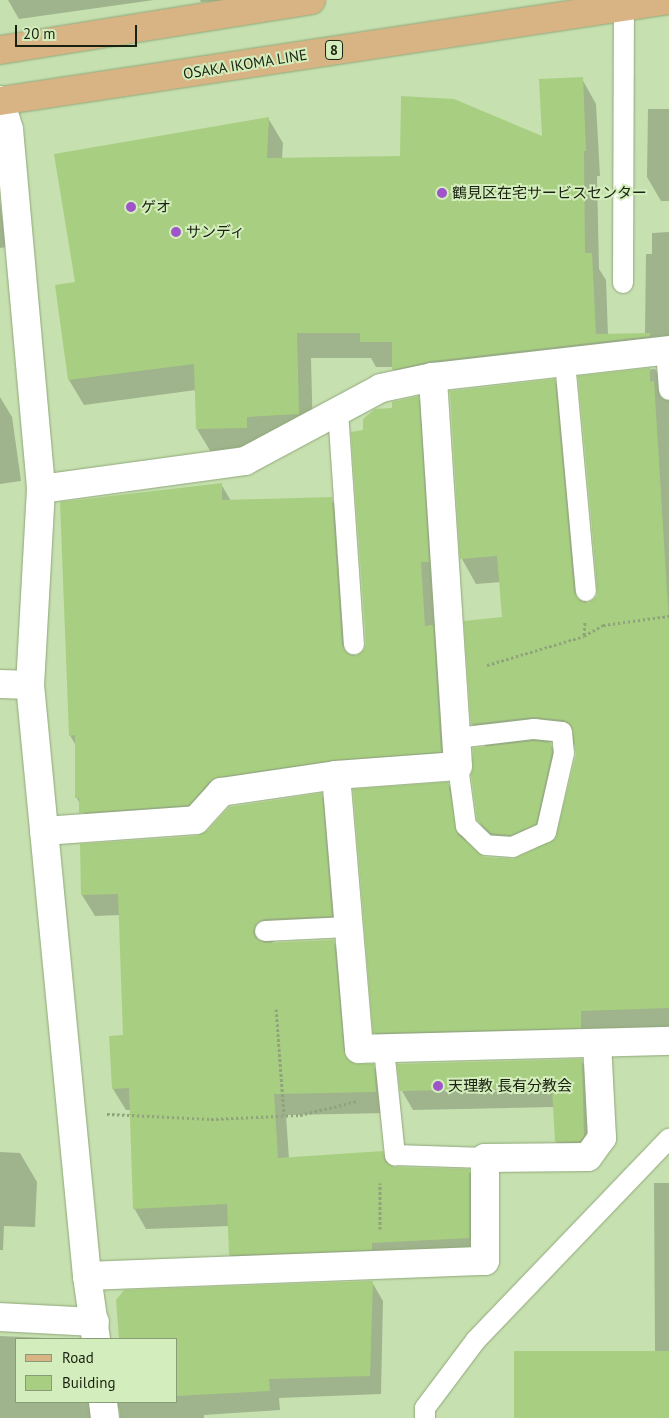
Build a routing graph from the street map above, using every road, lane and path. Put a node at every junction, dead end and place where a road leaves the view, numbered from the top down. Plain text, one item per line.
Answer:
1 (311, 0) edge
2 (669, 0) edge
3 (246, 5) edge
4 (624, 7) junction
5 (0, 50) edge
6 (0, 100) edge
7 (623, 283) dead end
8 (667, 350) edge
9 (565, 362) junction
10 (433, 376) junction
11 (669, 390) edge
12 (338, 411) junction
13 (41, 489) junction
14 (586, 590) dead end
15 (669, 616) edge
16 (354, 644) dead end
17 (455, 674) junction
18 (0, 684) edge
19 (30, 685) junction
20 (457, 738) junction
21 (458, 766) junction
22 (336, 775) junction
23 (44, 831) junction
24 (348, 927) junction
25 (265, 931) dead end
26 (276, 1009) dead end
27 (669, 1041) edge
28 (597, 1044) junction
29 (384, 1048) junction
30 (389, 1094) junction
31 (71, 1112) junction
32 (284, 1115) junction
33 (669, 1139) edge
34 (395, 1155) junction
35 (485, 1158) junction
36 (380, 1264) junction
37 (87, 1276) junction
38 (0, 1318) edge
39 (96, 1330) edge
40 (103, 1403) edge
41 (105, 1418) edge
42 (425, 1418) edge

1 - 3 main road
2 - 4 main road, OSAKA IKOMA LINE / 8
3 - 5 main road
4 - 6 main road, OSAKA IKOMA LINE / 8
4 - 7 lane
6 - 13 street
8 - 9 street
8 - 11 lane
9 - 10 street
9 - 14 lane
10 - 12 street
10 - 17 street
12 - 13 street
12 - 16 lane
13 - 19 street
15 - 17 path
17 - 20 street
18 - 19 street
19 - 23 street
20 - 21 street
20 - 21 lane
21 - 22 street
22 - 23 street
22 - 24 street
23 - 31 street
24 - 25 lane
24 - 29 street
26 - 32 path
27 - 28 street
28 - 29 street
28 - 35 street
29 - 30 lane
30 - 32 path
30 - 34 lane
31 - 32 path
31 - 37 street
33 - 42 lane
34 - 35 lane
34 - 36 path
35 - 36 street
36 - 37 street
37 - 39 street
38 - 39 street
40 - 41 street

